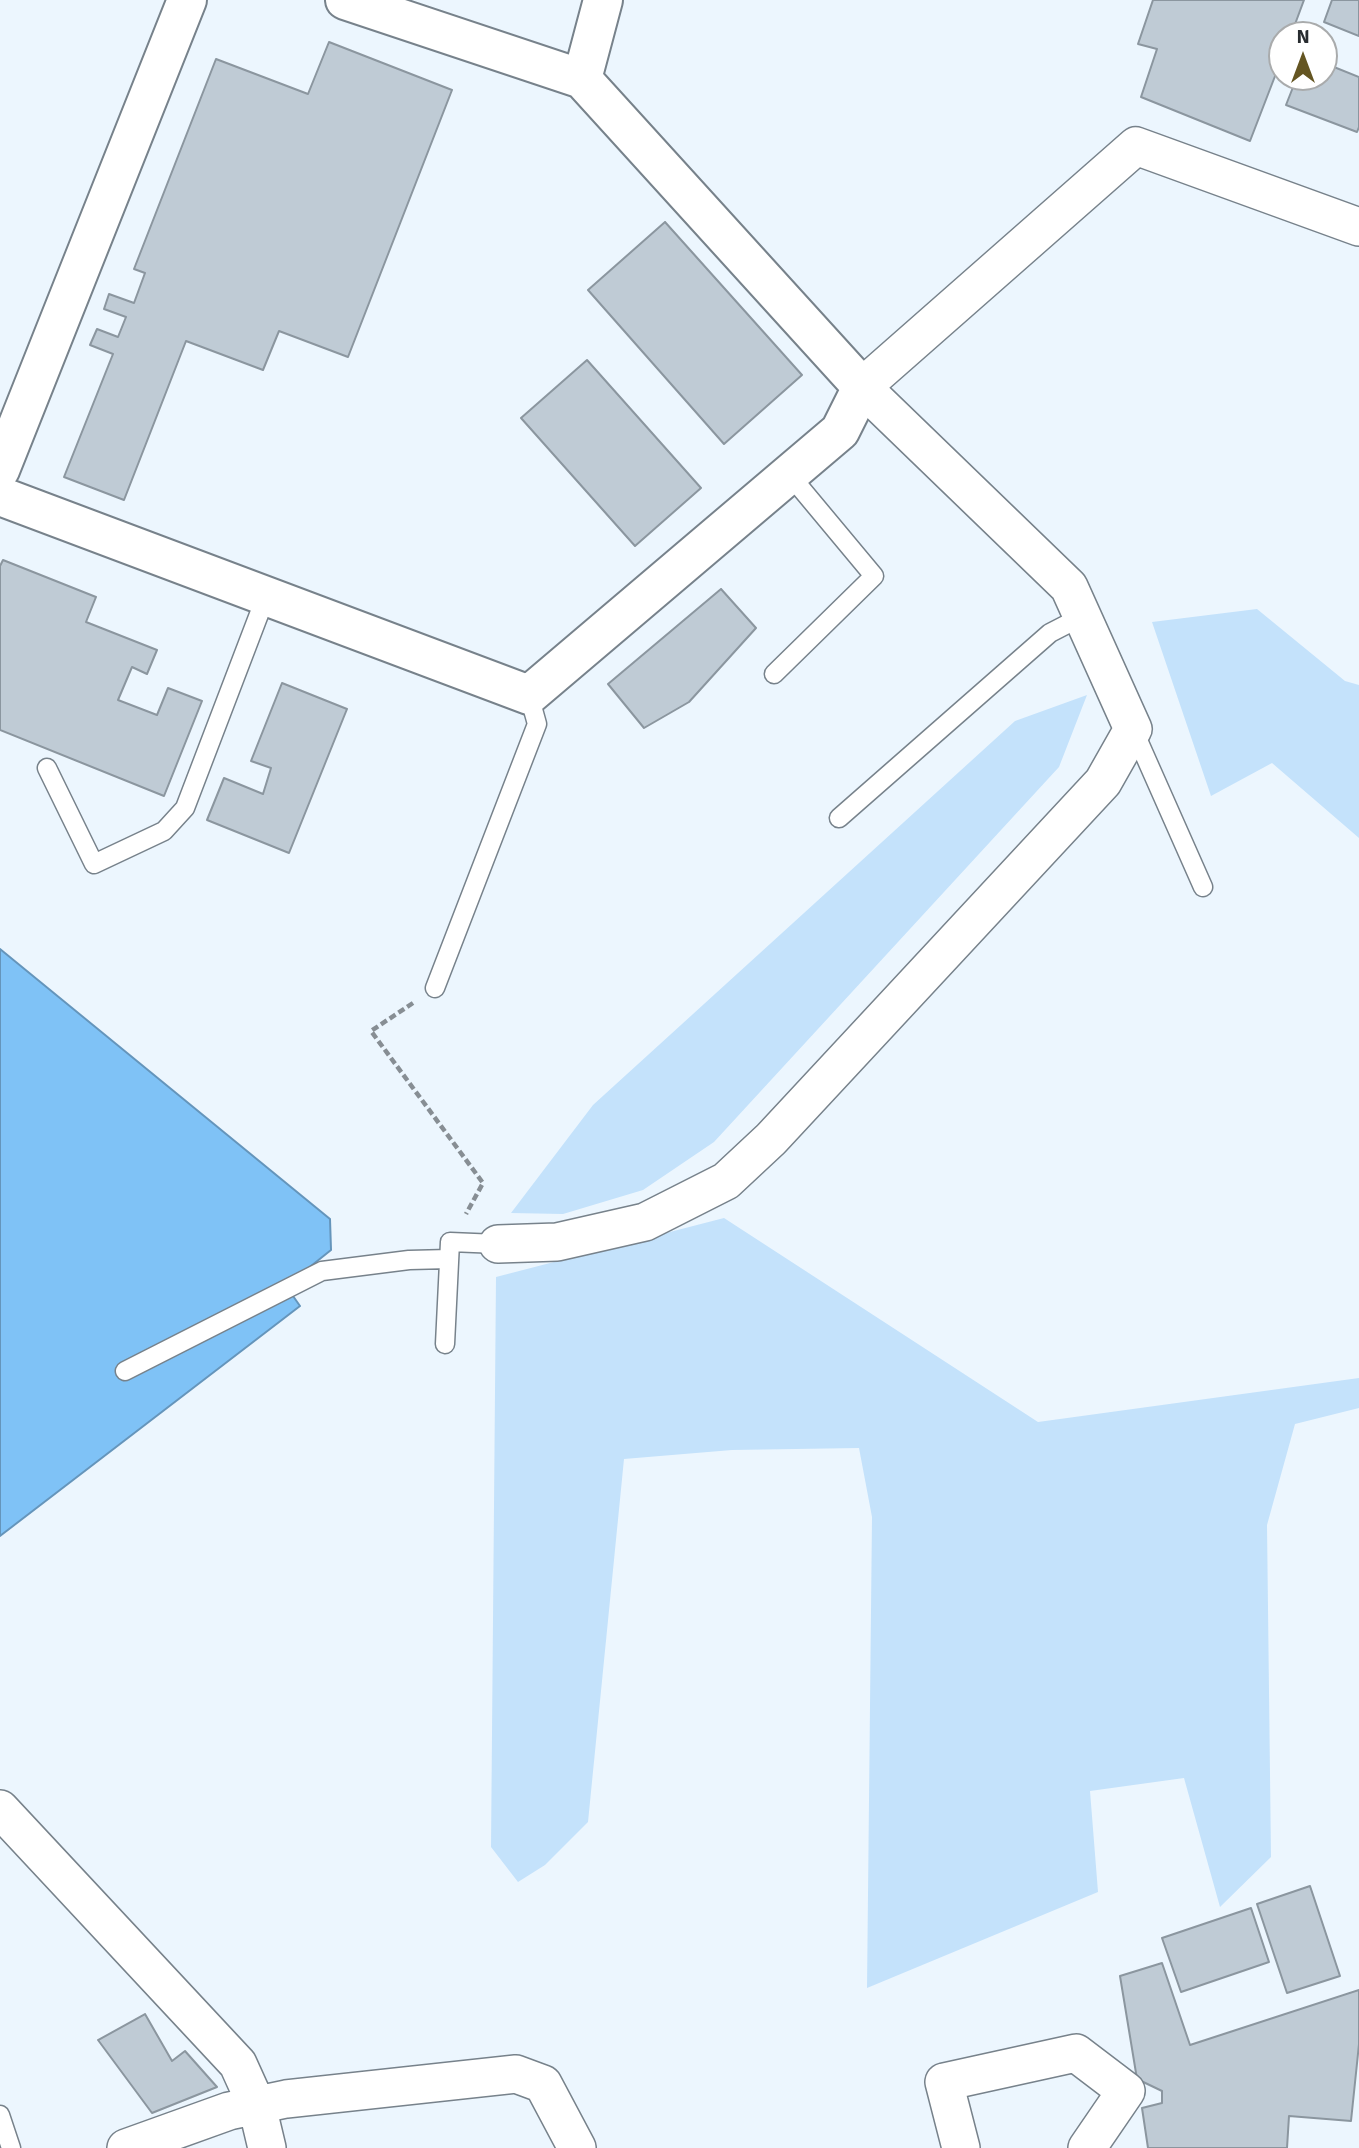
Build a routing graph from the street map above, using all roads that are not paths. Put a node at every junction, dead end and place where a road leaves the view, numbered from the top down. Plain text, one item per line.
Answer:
1 (187, 0) edge
2 (345, 0) edge
3 (603, 0) edge
4 (582, 79) junction
5 (1359, 227) edge
6 (862, 387) junction
7 (0, 470) edge
8 (789, 474) junction
9 (0, 496) edge
10 (266, 596) junction
11 (1083, 616) junction
12 (774, 674) dead end
13 (529, 695) junction
14 (1133, 729) junction
15 (47, 768) dead end
16 (839, 818) dead end
17 (1203, 887) dead end
18 (435, 988) road end
19 (498, 1244) joint
20 (450, 1251) junction
21 (445, 1344) dead end
22 (125, 1371) dead end
23 (0, 1808) edge
24 (257, 2106) junction
25 (0, 2115) edge
26 (11, 2148) edge
27 (126, 2148) edge
28 (267, 2148) edge
29 (577, 2148) edge
30 (961, 2148) edge
31 (1087, 2148) edge

1 - 7 street
2 - 4 street
3 - 4 street
4 - 6 street
5 - 6 street
6 - 8 street
6 - 11 street
8 - 12 lane
8 - 13 street
9 - 10 street
10 - 13 street
10 - 15 lane
11 - 14 street
11 - 16 lane
13 - 18 lane
14 - 17 lane
14 - 19 street
19 - 20 lane
20 - 21 lane
20 - 22 lane
23 - 24 street
24 - 27 street
24 - 28 street
24 - 29 street
25 - 26 lane
30 - 31 street

